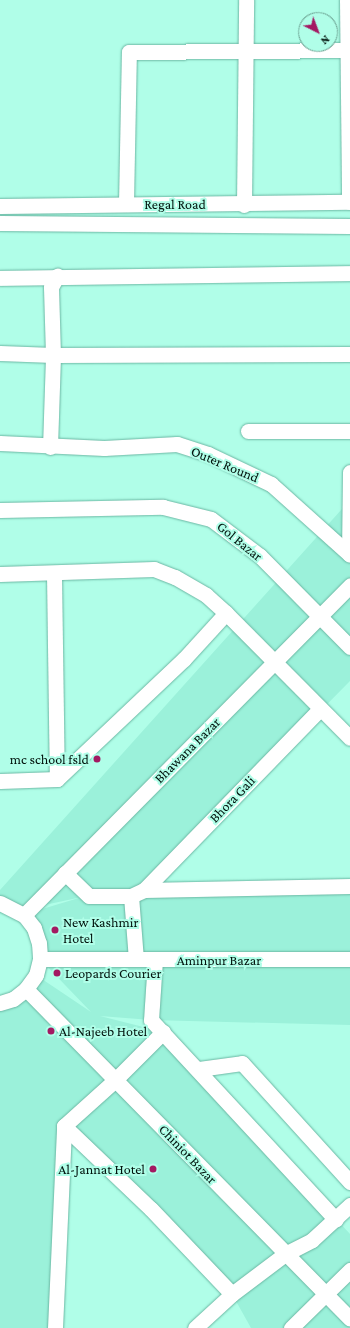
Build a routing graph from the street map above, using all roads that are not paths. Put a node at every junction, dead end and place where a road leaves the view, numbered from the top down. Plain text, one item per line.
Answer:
1 (246, 0) edge
2 (347, 0) edge
3 (246, 50) junction
4 (349, 50) edge
5 (350, 202) edge
6 (126, 204) junction
7 (244, 205) junction
8 (0, 206) edge
9 (0, 223) edge
10 (350, 226) edge
11 (350, 273) edge
12 (57, 276) junction
13 (0, 278) edge
14 (0, 353) edge
15 (350, 354) edge
16 (53, 355) junction
17 (248, 431) dead end
18 (350, 431) edge
19 (0, 443) edge
20 (50, 447) junction
21 (350, 472) edge
22 (0, 510) edge
23 (349, 554) edge
24 (0, 574) edge
25 (54, 574) junction
26 (350, 584) edge
27 (226, 613) junction
28 (320, 616) junction
29 (350, 647) edge
30 (274, 663) junction
31 (320, 709) junction
32 (350, 738) edge
33 (57, 779) junction
34 (0, 781) edge
35 (65, 873) junction
36 (350, 886) edge
37 (137, 893) junction
38 (0, 903) edge
39 (24, 915) junction
40 (40, 959) junction
41 (350, 959) edge
42 (136, 960) junction
43 (155, 960) junction
44 (26, 989) junction
45 (0, 1004) edge
46 (163, 1032) junction
47 (199, 1069) junction
48 (115, 1080) junction
49 (64, 1126) junction
50 (350, 1182) edge
51 (350, 1205) edge
52 (336, 1220) junction
53 (285, 1254) junction
54 (350, 1270) edge
55 (232, 1294) junction
56 (326, 1295) junction
57 (350, 1319) edge
58 (54, 1328) edge
59 (195, 1328) edge
60 (291, 1328) edge

1 - 3 street
2 - 4 street
3 - 4 street
3 - 6 street
3 - 7 street
4 - 5 street
5 - 7 street, Regal Road
6 - 7 street, Regal Road
6 - 8 street, Regal Road
9 - 10 street, Regal Road
11 - 12 street
12 - 13 street
12 - 16 street
14 - 16 street
15 - 16 street
16 - 20 street
17 - 18 street
19 - 20 street, Outer Round
20 - 23 street, Outer Round
21 - 23 street
22 - 28 street, Gol Bazar
24 - 25 street
25 - 27 street
25 - 33 street
26 - 28 street, Bhawana Bazar
27 - 30 street
27 - 33 street
28 - 29 street, Gol Bazar
28 - 30 street, Bhawana Bazar
30 - 31 street
30 - 35 street, Bhawana Bazar
31 - 32 street
31 - 37 street, Bhora Gali
33 - 34 street
35 - 37 street
35 - 39 street, Bhawana Bazar
36 - 37 street
37 - 42 street
38 - 39 street
39 - 40 street
40 - 42 street, Aminpur Bazar
40 - 44 street
41 - 43 street, Aminpur Bazar
42 - 43 street, Aminpur Bazar
43 - 46 street
44 - 45 street
44 - 48 street, Chiniot Bazar
46 - 47 street
46 - 48 street
47 - 50 street
47 - 52 street
48 - 49 street
48 - 53 street, Chiniot Bazar
49 - 55 street
49 - 58 street
51 - 52 street
52 - 53 street
53 - 55 street
53 - 56 street, Chiniot Bazar
54 - 56 street
55 - 59 street
56 - 57 street, Chiniot Bazar
56 - 60 street

